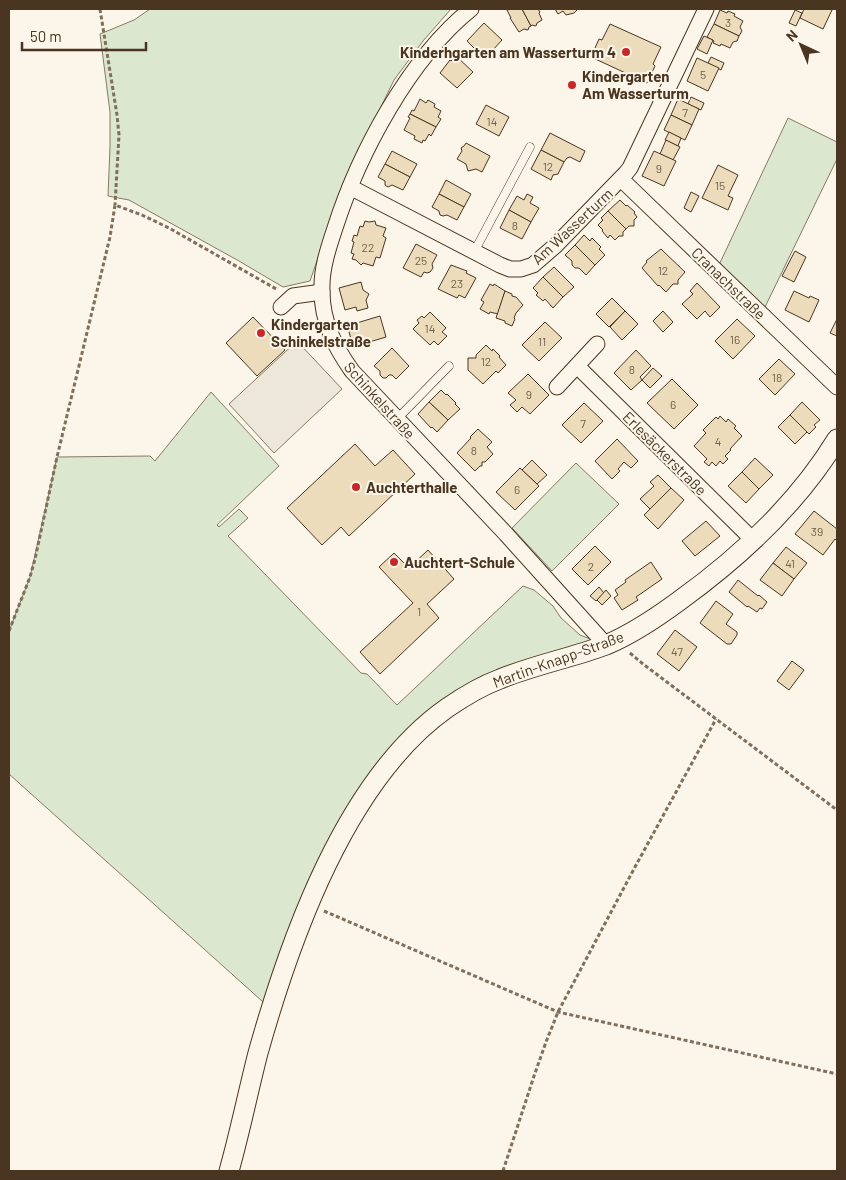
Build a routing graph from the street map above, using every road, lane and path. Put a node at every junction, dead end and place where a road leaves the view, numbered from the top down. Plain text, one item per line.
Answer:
1 (100, 9) edge
2 (471, 9) edge
3 (706, 9) edge
4 (530, 146) dead end
5 (621, 179) junction
6 (350, 187) junction
7 (115, 204) junction
8 (474, 252) junction
9 (322, 292) junction
10 (293, 296) junction
11 (280, 307) dead end
12 (597, 344) dead end
13 (449, 366) dead end
14 (577, 366) junction
15 (557, 387) dead end
16 (837, 387) edge
17 (396, 419) junction
18 (837, 439) edge
19 (753, 540) junction
20 (9, 631) edge
21 (617, 643) junction
22 (716, 719) junction
23 (837, 810) edge
24 (327, 903) dead end
25 (324, 911) junction
26 (320, 919) dead end
27 (558, 1012) junction
28 (837, 1074) edge
29 (229, 1171) edge
30 (503, 1171) edge

1 - 7 path
2 - 6 street, Schinkelstraße
3 - 5 street, Am Wasserturm
4 - 8 lane
5 - 8 street, Am Wasserturm
5 - 16 street, Cranachstraße
6 - 8 street, Am Wasserturm
6 - 9 street, Schinkelstraße
7 - 10 path
7 - 20 path
9 - 10 street
9 - 17 street, Schinkelstraße
10 - 11 street
12 - 14 street
13 - 17 lane
14 - 15 street
14 - 19 street, Erlesäckerstraße
17 - 21 street, Schinkelstraße
18 - 19 street, Martin-Knapp-Straße
19 - 21 street, Martin-Knapp-Straße
21 - 22 path
21 - 29 street, Martin-Knapp-Straße
22 - 23 path
22 - 27 path
24 - 25 path
25 - 26 path
25 - 27 path
27 - 28 path
27 - 30 path

